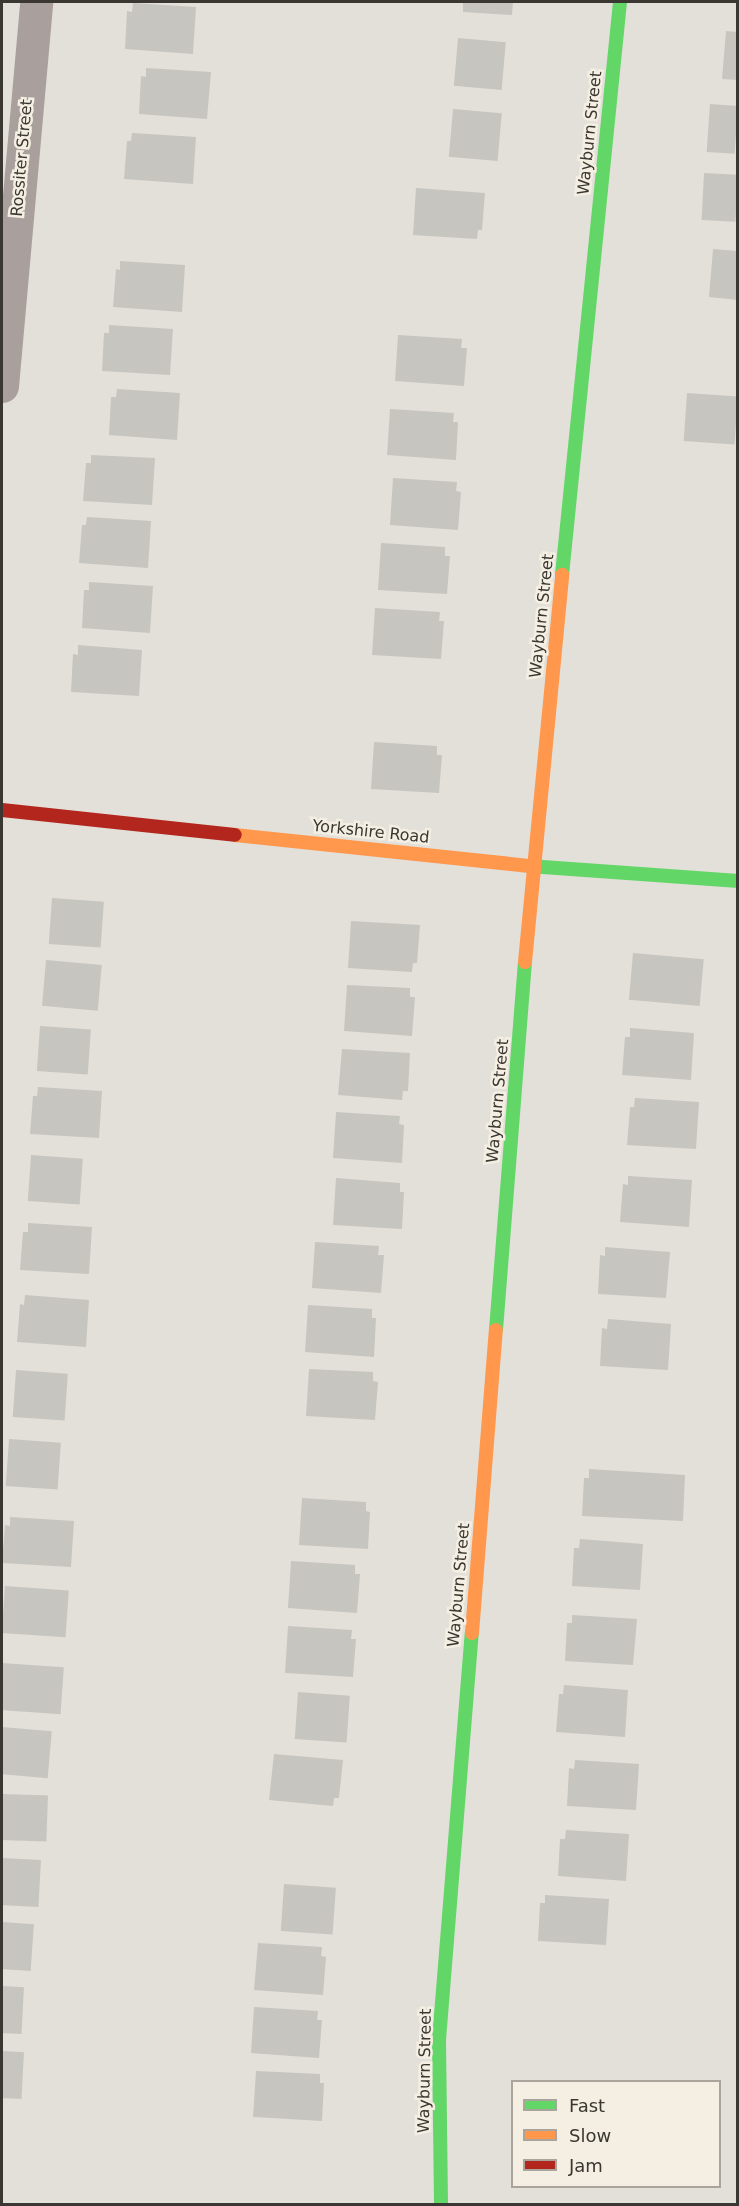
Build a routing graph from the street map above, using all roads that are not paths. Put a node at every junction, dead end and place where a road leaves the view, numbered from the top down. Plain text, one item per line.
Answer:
1 (36, 2) edge
2 (620, 2) edge
3 (2, 386) edge
4 (2, 810) edge
5 (533, 866) junction
6 (738, 881) edge
7 (441, 2205) edge

1 - 3 street, Rossiter Street
2 - 5 street, Wayburn Street
4 - 5 street, Yorkshire Road
5 - 6 street, Yorkshire Road
5 - 7 street, Wayburn Street

